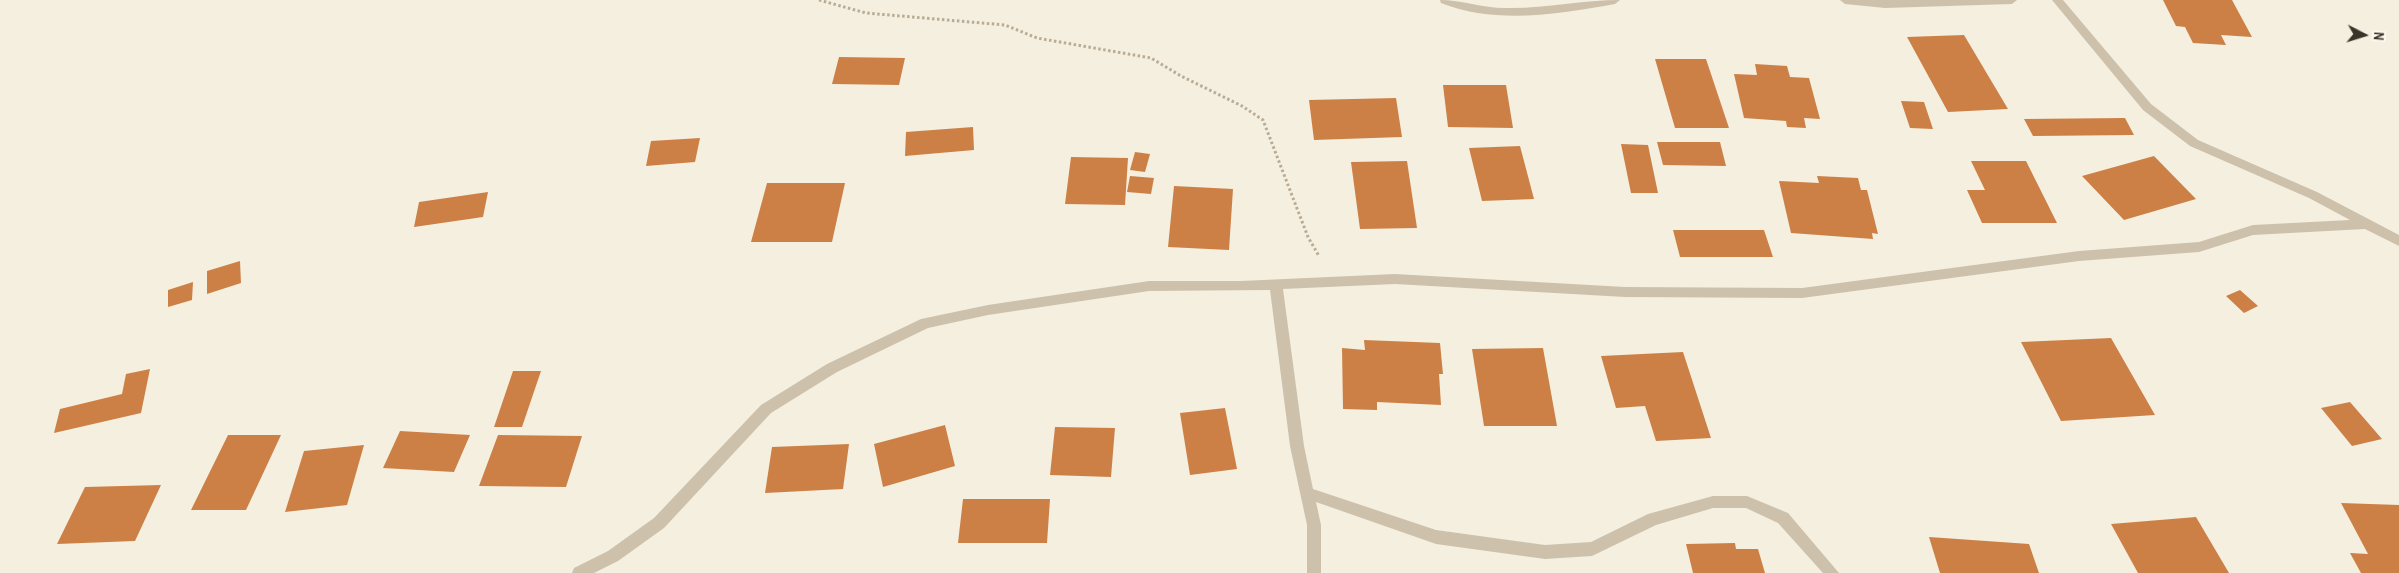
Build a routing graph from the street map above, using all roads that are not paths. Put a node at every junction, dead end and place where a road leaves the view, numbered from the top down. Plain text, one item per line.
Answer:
1 (1445, 0) edge
2 (1615, 0) edge
3 (1845, 0) edge
4 (2012, 0) edge
5 (2058, 0) edge
6 (2365, 224) junction
7 (2399, 241) edge
8 (1276, 284) junction
9 (1307, 493) junction
10 (579, 573) edge
11 (1314, 573) edge
12 (1832, 573) edge

1 - 2 street
3 - 4 street
5 - 6 street
6 - 7 street
6 - 8 street
8 - 9 street
8 - 10 street
9 - 11 street
9 - 12 street

